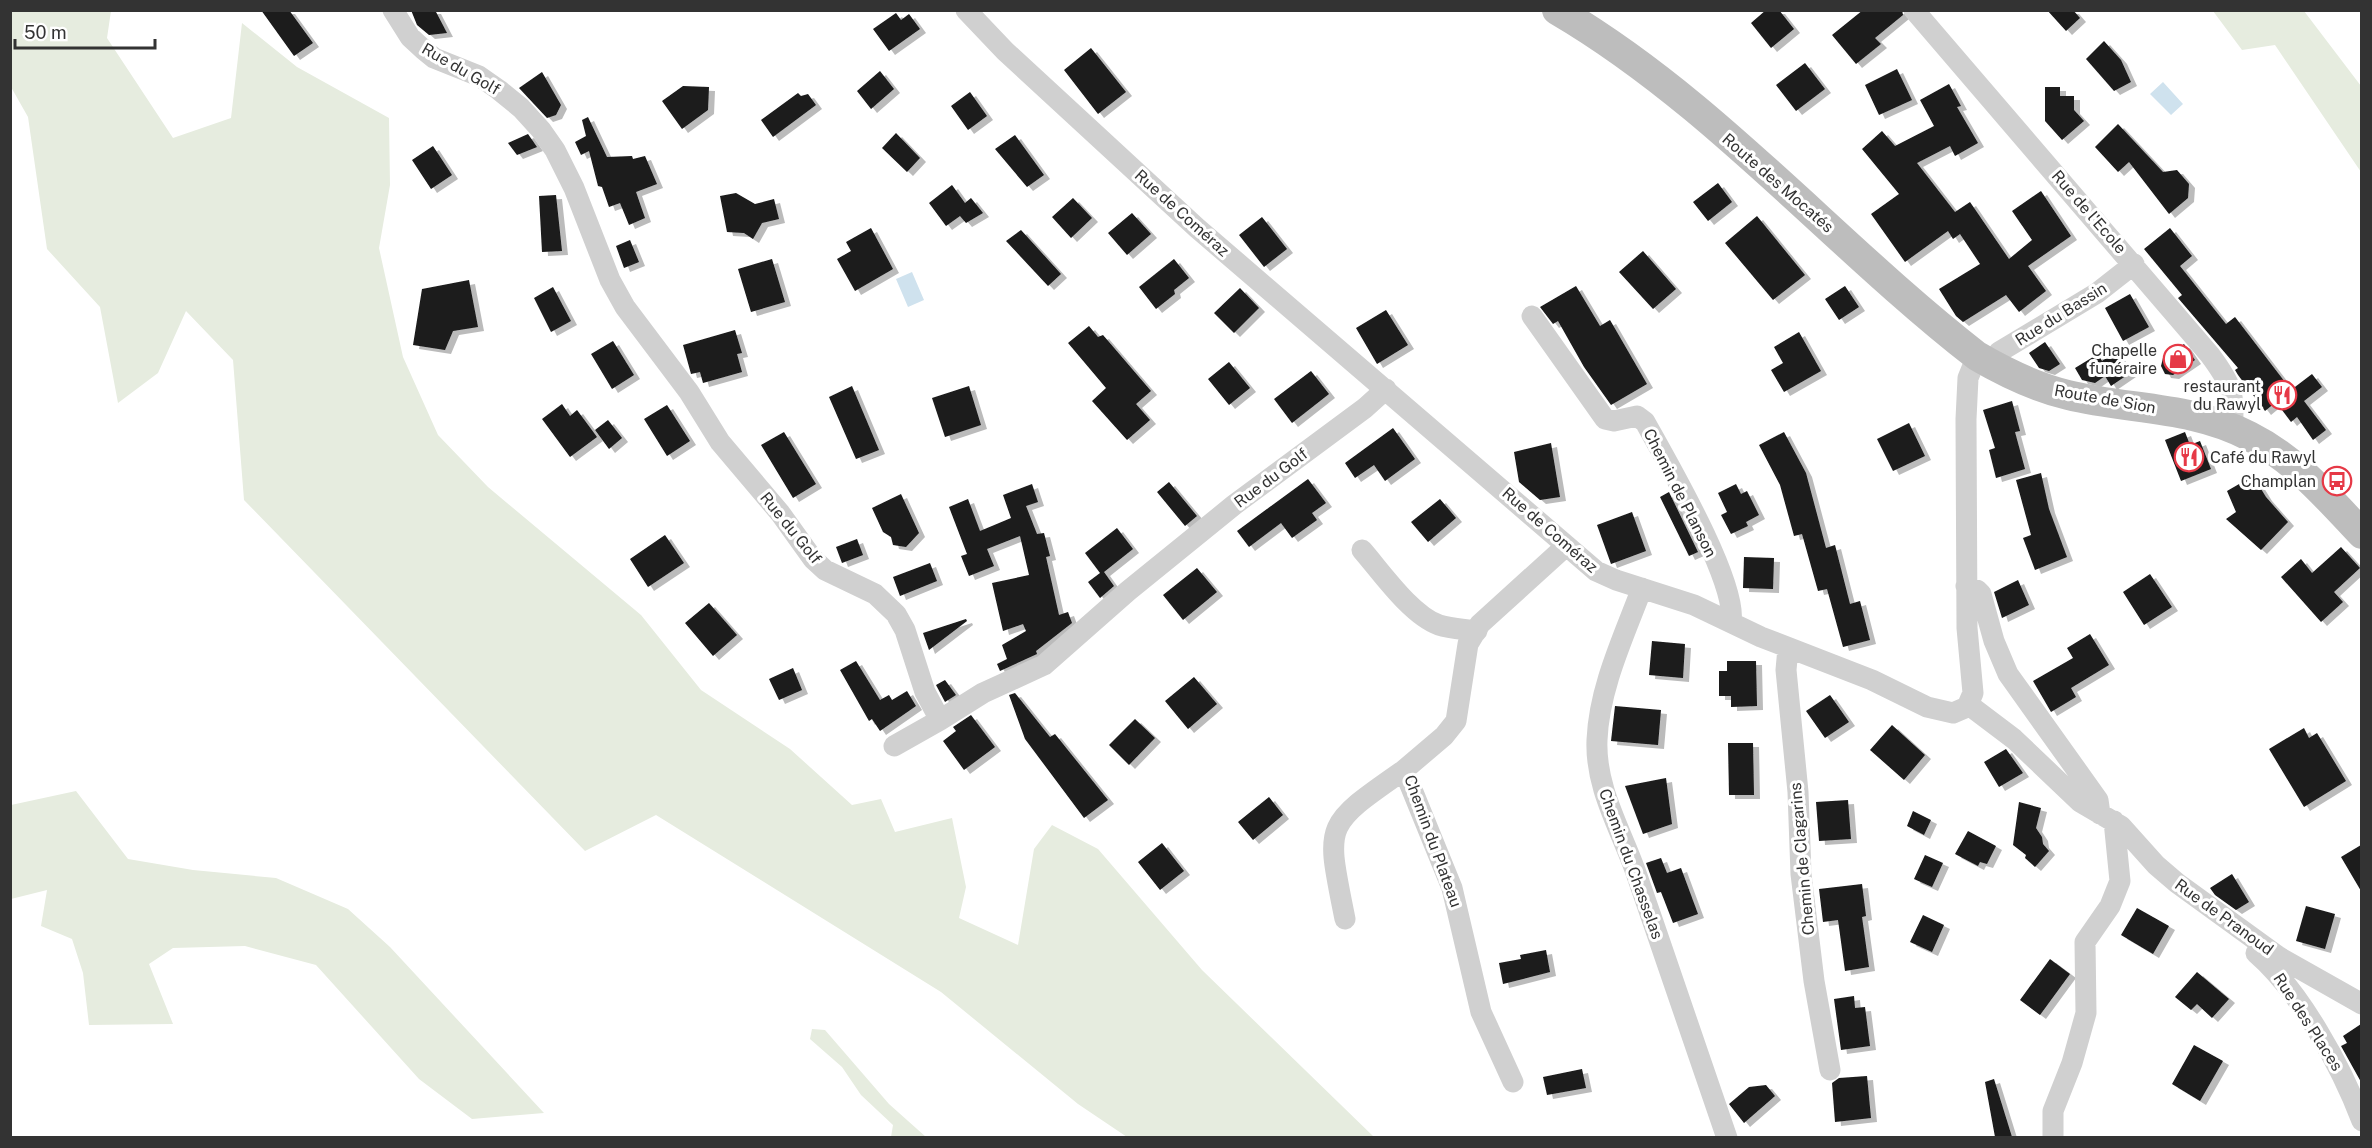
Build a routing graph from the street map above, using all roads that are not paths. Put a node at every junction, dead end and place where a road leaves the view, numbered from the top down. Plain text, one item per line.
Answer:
1 (393, 10) edge
2 (966, 10) edge
3 (1557, 10) edge
4 (1914, 10) edge
5 (2134, 264) junction
6 (1533, 316) dead end
7 (1984, 361) junction
8 (1386, 389) junction
9 (2232, 428) junction
10 (2361, 534) edge
11 (1566, 546) junction
12 (1362, 550) dead end
13 (1966, 586) junction
14 (1642, 588) junction
15 (1731, 622) junction
16 (1477, 631) junction
17 (1788, 648) junction
18 (1969, 705) junction
19 (940, 720) junction
20 (894, 746) dead end
21 (1404, 770) junction
22 (2107, 817) junction
23 (1345, 919) dead end
24 (2244, 932) junction
25 (2361, 1004) edge
26 (1830, 1070) dead end
27 (1513, 1082) dead end
28 (2361, 1121) edge
29 (1727, 1137) edge
30 (2053, 1137) edge

1 - 19 street, Rue du Golf
2 - 8 street, Rue de Coméraz
3 - 7 street, Route des Mocatés
4 - 5 street, Rue de l'Ecole
5 - 7 street, Rue du Bassin
5 - 9 street, Rue de l'Ecole
6 - 15 street, Chemin de Planson
7 - 9 street, Route de Sion
7 - 13 street
8 - 11 street, Rue de Coméraz
8 - 19 street, Rue du Golf
9 - 10 street, Route de Sion
11 - 14 street, Rue de Coméraz
11 - 16 street, Chemin du Plateau
12 - 16 street
13 - 18 street
13 - 22 street, Rue de Pranoud
14 - 15 street, Rue de Coméraz
14 - 29 street, Chemin du Chasselas
15 - 17 street, Rue de Coméraz
16 - 21 street, Chemin du Plateau
17 - 18 street, Rue de Coméraz
17 - 26 street, Chemin de Clagarins
18 - 22 street, Rue de Pranoud
19 - 20 street
21 - 23 street
21 - 27 street, Chemin du Plateau
22 - 24 street, Rue de Pranoud
22 - 30 street
24 - 25 street, Rue de Pranoud
24 - 28 street, Rue des Places

